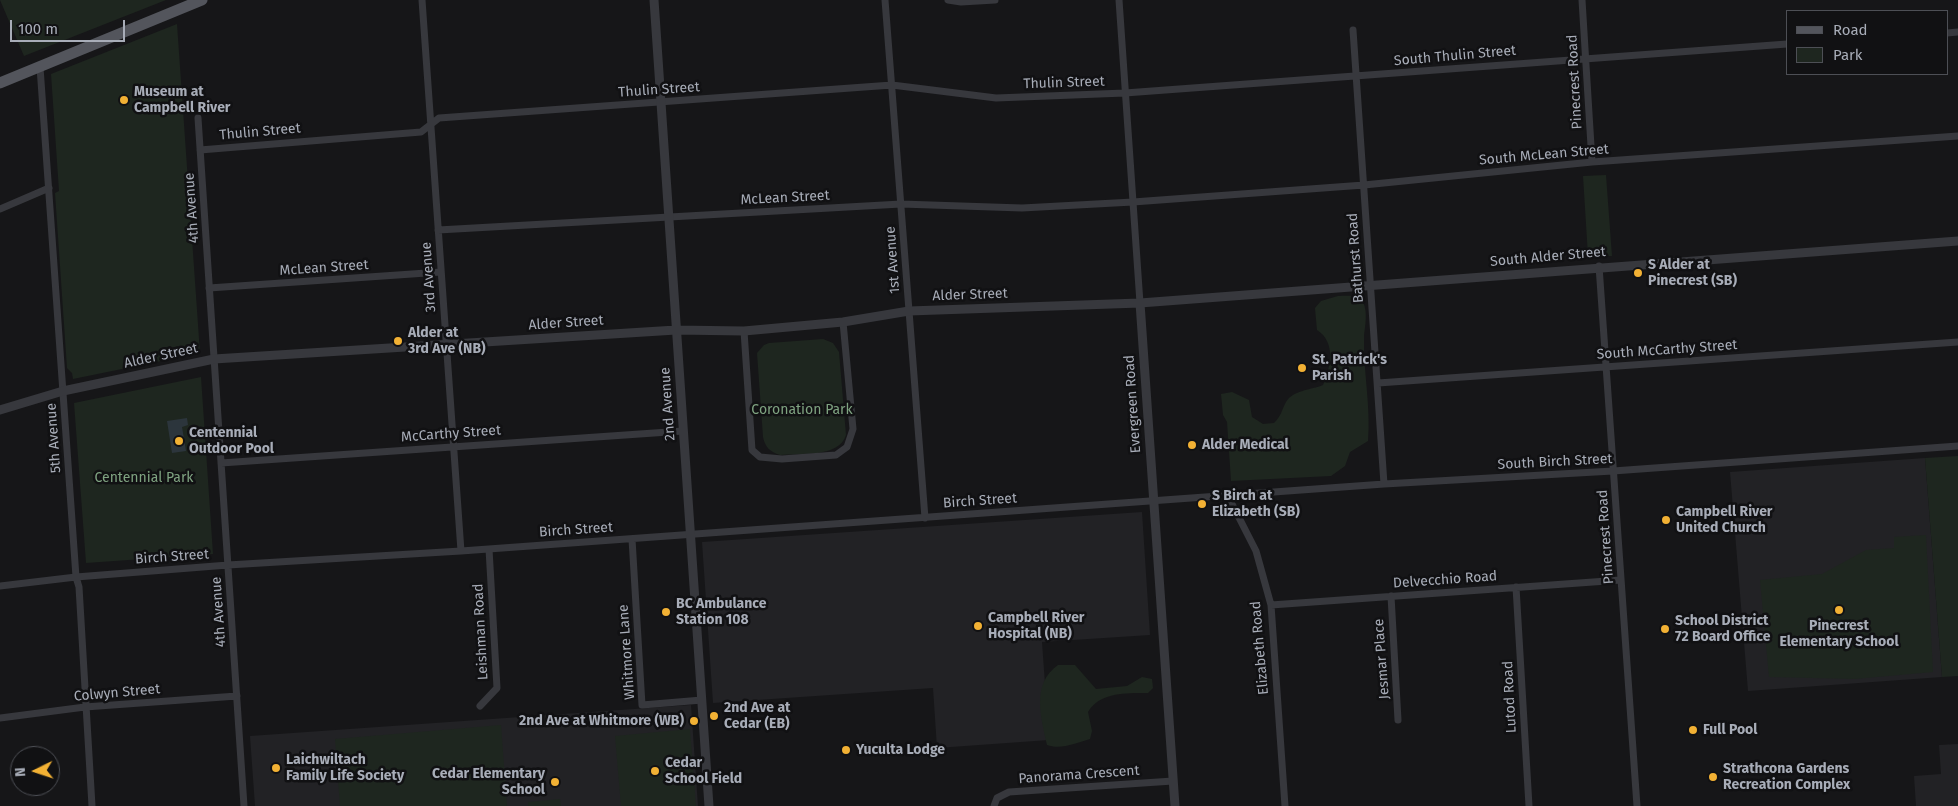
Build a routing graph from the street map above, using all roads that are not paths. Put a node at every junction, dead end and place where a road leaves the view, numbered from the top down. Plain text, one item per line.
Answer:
1 (202, 0) edge
2 (422, 0) edge
3 (654, 0) edge
4 (885, 0) edge
5 (948, 0) edge
6 (995, 0) edge
7 (1119, 0) edge
8 (1582, 0) edge
9 (1353, 30) dead end
10 (1786, 44) edge
11 (1586, 58) junction
12 (40, 67) junction
13 (1356, 76) junction
14 (0, 83) edge
15 (892, 85) junction
16 (1125, 93) junction
17 (661, 102) junction
18 (198, 118) dead end
19 (431, 125) junction
20 (1958, 136) edge
21 (200, 150) junction
22 (1592, 162) junction
23 (1364, 185) junction
24 (49, 188) junction
25 (1133, 202) junction
26 (901, 204) junction
27 (0, 209) edge
28 (669, 217) junction
29 (438, 230) junction
30 (1958, 241) edge
31 (1599, 266) junction
32 (441, 272) junction
33 (1371, 285) junction
34 (210, 288) junction
35 (1140, 303) junction
36 (909, 311) junction
37 (843, 322) junction
38 (676, 330) junction
39 (744, 331) junction
40 (1958, 342) edge
41 (447, 344) junction
42 (214, 359) junction
43 (1606, 367) junction
44 (1378, 383) junction
45 (63, 391) junction
46 (0, 410) edge
47 (683, 431) junction
48 (1958, 446) edge
49 (454, 447) junction
50 (221, 463) junction
51 (1613, 471) junction
52 (1384, 484) junction
53 (1228, 496) junction
54 (1154, 501) junction
55 (925, 518) junction
56 (691, 534) junction
57 (632, 539) junction
58 (489, 549) junction
59 (461, 551) junction
60 (228, 565) junction
61 (76, 577) junction
62 (1621, 580) junction
63 (0, 586) edge
64 (1516, 587) junction
65 (1391, 596) junction
66 (1271, 605) junction
67 (237, 696) junction
68 (702, 700) junction
69 (480, 706) dead end
70 (85, 707) junction
71 (0, 718) edge
72 (1398, 720) dead end
73 (1173, 781) junction
74 (92, 806) edge
75 (244, 806) edge
76 (709, 806) edge
77 (994, 806) edge
78 (1175, 806) edge
79 (1285, 806) edge
80 (1529, 806) edge
81 (1637, 806) edge

1 - 12 main road
2 - 19 street, 3rd Avenue
3 - 17 street, 2nd Avenue
4 - 15 street, 1st Avenue
5 - 6 street
7 - 16 street, Evergreen Road
8 - 11 street, Pinecrest Road
9 - 13 street, Bathurst Road
10 - 11 street, South Thulin Street
11 - 13 street, South Thulin Street
11 - 22 street, Pinecrest Road
12 - 14 main road
12 - 24 street, 5th Avenue
13 - 16 street, South Thulin Street
13 - 23 street, Bathurst Road
15 - 16 street, Thulin Street
15 - 17 street, Thulin Street
15 - 26 street, 1st Avenue
16 - 25 street, Evergreen Road
17 - 19 street, Thulin Street
17 - 28 street, 2nd Avenue
18 - 21 street, 4th Avenue
19 - 21 street, Thulin Street
19 - 29 street, 3rd Avenue
20 - 22 street, South McLean Street
21 - 34 street, 4th Avenue
22 - 23 street, South McLean Street
23 - 25 street, South McLean Street
23 - 33 street, Bathurst Road
24 - 27 street
24 - 45 street, 5th Avenue
25 - 26 street, McLean Street
25 - 35 street, Evergreen Road
26 - 28 street, McLean Street
26 - 36 street, 1st Avenue
28 - 29 street, McLean Street
28 - 38 street, 2nd Avenue
29 - 32 street, 3rd Avenue
30 - 31 street, South Alder Street
31 - 33 street, South Alder Street
31 - 43 street, Pinecrest Road
32 - 34 street, McLean Street
32 - 41 street, 3rd Avenue
33 - 35 street, South Alder Street
33 - 44 street, Bathurst Road
34 - 42 street, 4th Avenue
35 - 36 street, Alder Street
35 - 54 street, Evergreen Road
36 - 37 street, Alder Street
36 - 55 street, 1st Avenue
37 - 39 street, Alder Street
37 - 39 street
38 - 39 street, Alder Street
38 - 41 street, Alder Street
38 - 47 street, 2nd Avenue
40 - 43 street, South McCarthy Street
41 - 42 street, Alder Street
41 - 49 street, 3rd Avenue
42 - 45 street, Alder Street
42 - 50 street, 4th Avenue
43 - 44 street, South McCarthy Street
43 - 51 street, Pinecrest Road
44 - 52 street, Bathurst Road
45 - 46 street, Alder Street
45 - 61 street, 5th Avenue
47 - 49 street, McCarthy Street
47 - 56 street, 2nd Avenue
48 - 51 street, South Birch Street
49 - 50 street, McCarthy Street
49 - 59 street, 3rd Avenue
50 - 60 street, 4th Avenue
51 - 52 street, South Birch Street
51 - 62 street, Pinecrest Road
52 - 53 street, South Birch Street
53 - 54 street, South Birch Street
53 - 66 street, Elizabeth Road
54 - 55 street, Birch Street
54 - 73 street, Evergreen Road
55 - 56 street, Birch Street
56 - 57 street, Birch Street
56 - 68 street, 2nd Avenue
57 - 58 street, Birch Street
57 - 68 street, Whitmore Lane
58 - 59 street, Birch Street
58 - 69 street, Leishman Road
59 - 60 street, Birch Street
60 - 61 street, Birch Street
60 - 67 street, 4th Avenue
61 - 63 street, Birch Street
61 - 70 street, 5th Avenue
62 - 64 street, Delvecchio Road
62 - 81 street, Pinecrest Road
64 - 65 street, Delvecchio Road
64 - 80 street, Lutod Road
65 - 66 street, Delvecchio Road
65 - 72 street, Jesmar Place
66 - 79 street, Elizabeth Road
67 - 70 street, Colwyn Street
67 - 75 street, 4th Avenue
68 - 76 street, 2nd Avenue
70 - 71 street, Colwyn Street
70 - 74 street, 5th Avenue
73 - 77 street, Panorama Crescent
73 - 78 street, Evergreen Road

